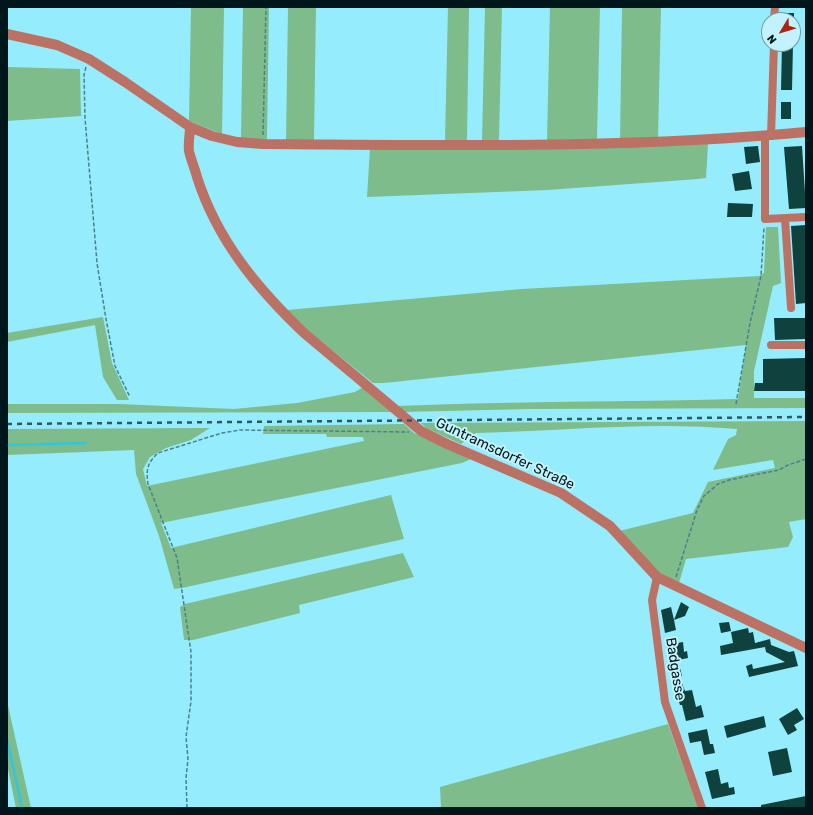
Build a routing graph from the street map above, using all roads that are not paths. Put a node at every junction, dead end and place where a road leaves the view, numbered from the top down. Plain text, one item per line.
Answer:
1 (7, 34) edge
2 (773, 52) edge
3 (190, 127) junction
4 (806, 132) edge
5 (768, 136) junction
6 (806, 217) edge
7 (785, 219) junction
8 (791, 308) dead end
9 (771, 345) dead end
10 (806, 345) edge
11 (658, 577) junction
12 (806, 648) edge
13 (702, 808) edge

1 - 3 street
2 - 5 street
3 - 5 street
3 - 11 street, Guntramsdorfer Straße
4 - 5 street
5 - 7 street
6 - 7 street
7 - 8 street
9 - 10 street
11 - 12 street, Guntramsdorfer Straße
11 - 13 street, Badgasse

